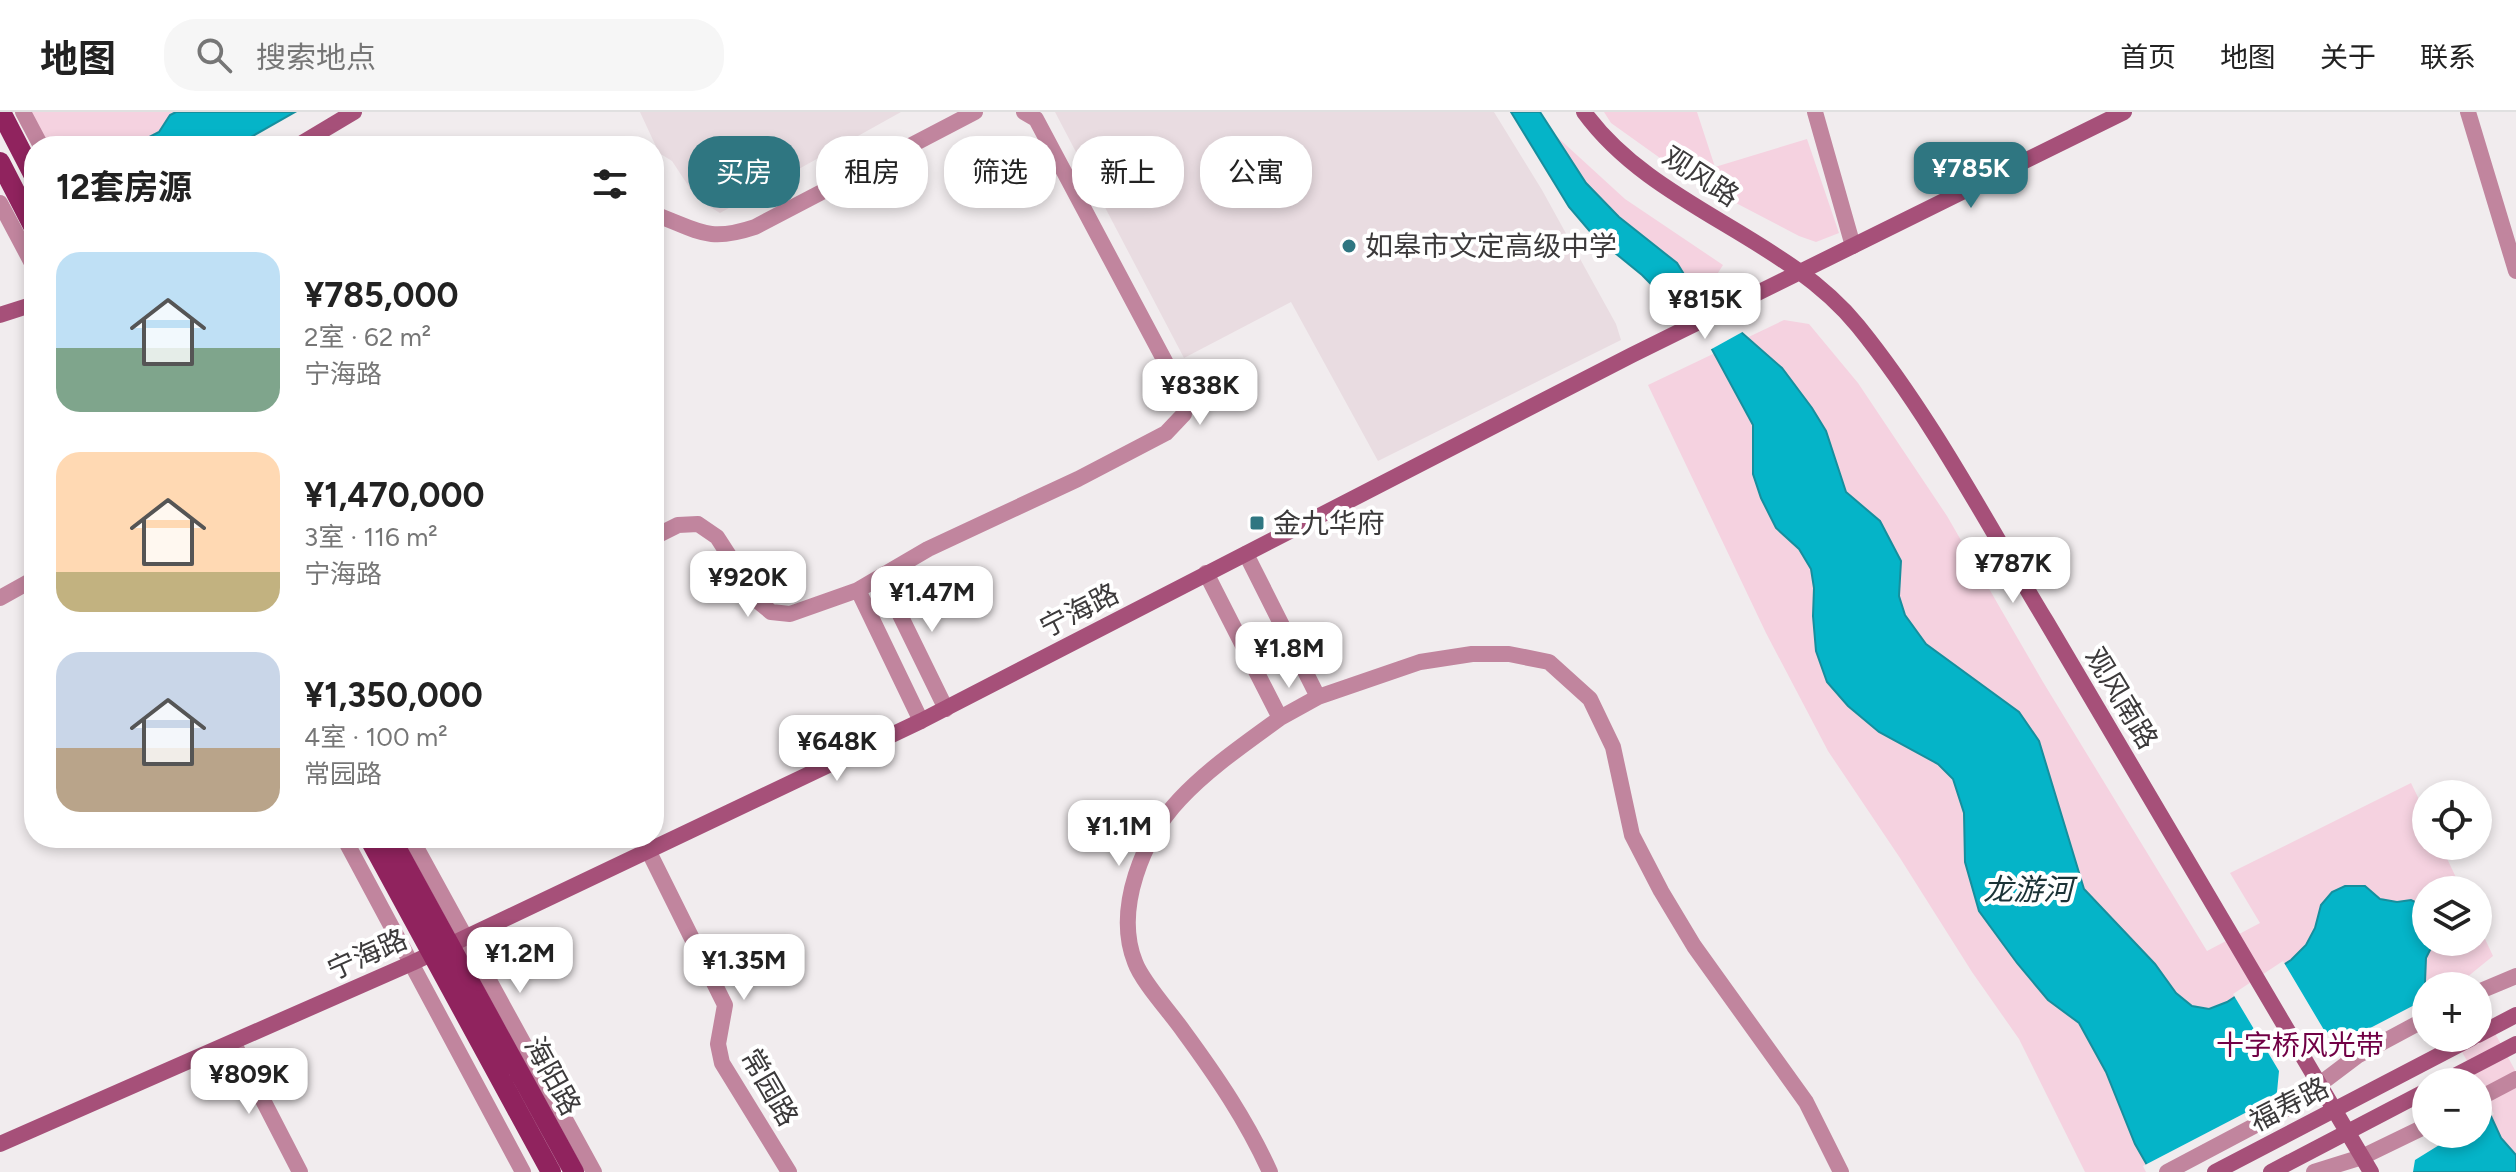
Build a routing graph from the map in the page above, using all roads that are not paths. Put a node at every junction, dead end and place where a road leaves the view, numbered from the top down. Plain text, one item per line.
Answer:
1 (1, 112) edge
2 (23, 112) edge
3 (354, 112) edge
4 (975, 112) edge
5 (1024, 112) edge
6 (1584, 112) edge
7 (1815, 112) edge
8 (2124, 112) edge
9 (2468, 112) edge
10 (36, 136) edge
11 (314, 136) edge
12 (24, 156) edge
13 (4, 170) edge
14 (0, 203) edge
15 (24, 209) edge
16 (664, 218) edge
17 (1853, 246) junction
18 (24, 248) edge
19 (1800, 271) junction
20 (2516, 271) edge
21 (24, 307) edge
22 (0, 315) edge
23 (664, 532) edge
24 (1246, 554) junction
25 (1206, 573) junction
26 (882, 578) junction
27 (24, 585) edge
28 (858, 590) junction
29 (0, 598) edge
30 (1318, 697) junction
31 (946, 709) junction
32 (1280, 718) junction
33 (921, 721) junction
34 (664, 842) edge
35 (349, 848) edge
36 (376, 848) edge
37 (396, 848) edge
38 (415, 848) edge
39 (652, 848) edge
40 (648, 850) junction
41 (449, 945) junction
42 (412, 963) junction
43 (2516, 976) edge
44 (2492, 986) edge
45 (2510, 1018) edge
46 (2412, 1027) edge
47 (2492, 1028) edge
48 (233, 1042) junction
49 (2516, 1044) edge
50 (2445, 1052) edge
51 (2470, 1068) edge
52 (2515, 1080) edge
53 (2319, 1084) junction
54 (2492, 1092) edge
55 (2412, 1098) edge
56 (2334, 1110) junction
57 (2347, 1132) junction
58 (2412, 1135) edge
59 (0, 1144) edge
60 (2367, 1165) edge
61 (300, 1172) edge
62 (523, 1172) edge
63 (551, 1172) edge
64 (574, 1172) edge
65 (594, 1172) edge
66 (789, 1172) edge
67 (1270, 1172) edge
68 (1841, 1172) edge
69 (2167, 1172) edge
70 (2215, 1172) edge
71 (2271, 1172) edge
72 (2314, 1172) edge

1 - 12 main road
2 - 10 street
3 - 11 street
4 - 16 street
5 - 26 street
6 - 19 street, 观风路
7 - 17 street
8 - 17 street, 宁海路
9 - 20 street
13 - 15 main road
14 - 18 street
17 - 19 street, 宁海路
19 - 24 street, 宁海路
19 - 53 street, 观风南路
21 - 22 street
23 - 28 street
24 - 25 street, 宁海路
24 - 30 street
25 - 31 street, 宁海路
25 - 32 street
26 - 28 street
26 - 31 street
27 - 29 street
28 - 33 street
30 - 32 street
30 - 68 street
31 - 33 street, 宁海路
32 - 67 street
33 - 34 street, 宁海路
35 - 42 street
36 - 41 main road, 海阳路
37 - 41 main road, 海阳路
38 - 41 street
39 - 40 street, 宁海路
40 - 41 street, 宁海路
40 - 66 street, 常园路
41 - 42 street, 宁海路
41 - 63 main road, 海阳路
41 - 64 main road, 海阳路
41 - 65 street
42 - 48 street, 宁海路
42 - 62 street
43 - 44 street
45 - 47 street
46 - 53 street
48 - 59 street, 宁海路
48 - 61 street
49 - 51 street
50 - 56 street, 福寿路
52 - 54 street
53 - 56 street, 观风南路
53 - 69 street
55 - 57 street, 福寿路
56 - 57 street, 观风南路
56 - 70 street, 福寿路
57 - 60 street, 观风南路
57 - 71 street, 福寿路
58 - 60 street
60 - 72 street

